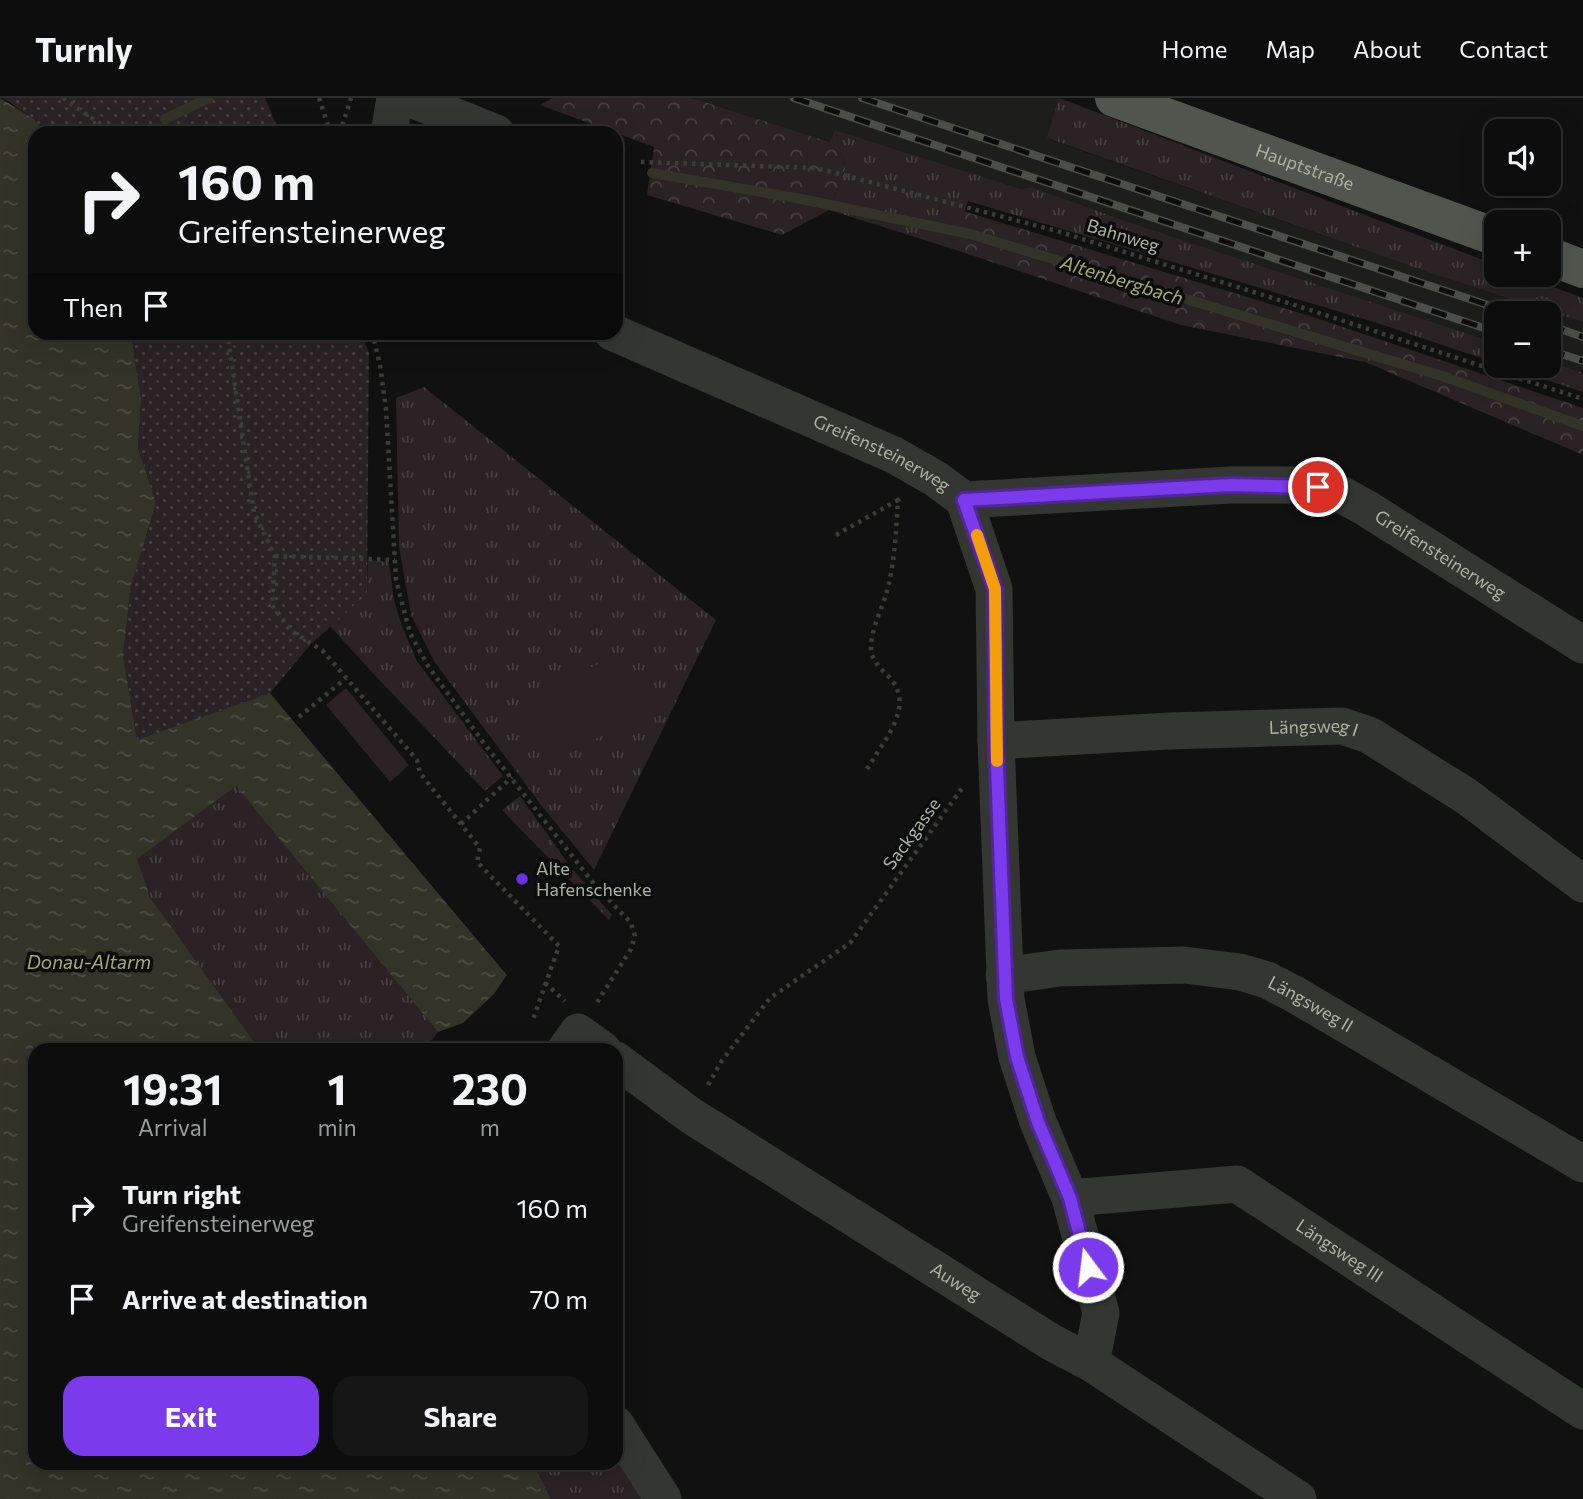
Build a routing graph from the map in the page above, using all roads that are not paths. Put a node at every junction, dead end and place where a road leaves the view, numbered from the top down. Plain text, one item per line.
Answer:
1 (395, 98) edge
2 (409, 98) edge
3 (1114, 98) edge
4 (390, 126) edge
5 (479, 126) edge
6 (1484, 233) edge
7 (1561, 261) edge
8 (1583, 269) edge
9 (623, 337) edge
10 (950, 489) junction
11 (1583, 645) edge
12 (996, 741) junction
13 (1583, 884) edge
14 (1004, 976) junction
15 (623, 1065) edge
16 (1583, 1164) edge
17 (1070, 1198) junction
18 (1091, 1363) junction
19 (1583, 1410) edge
20 (623, 1436) edge
21 (663, 1499) edge
22 (1298, 1499) edge

1 - 4 street
2 - 5 street
3 - 6 main road, Hauptstraße
7 - 8 main road
9 - 10 street, Greifensteinerweg
10 - 11 street, Greifensteinerweg
10 - 12 street
12 - 13 street, Längsweg I
12 - 14 street
14 - 16 street, Längsweg II
14 - 17 street
15 - 18 street, Auweg
17 - 18 street
17 - 19 street, Längsweg III
18 - 22 street, Auweg
20 - 21 street

